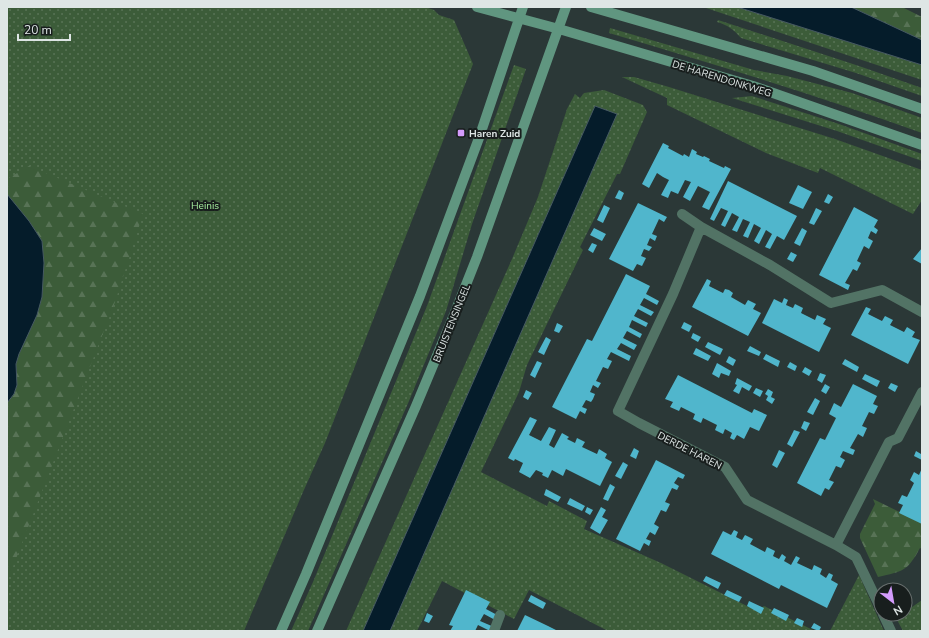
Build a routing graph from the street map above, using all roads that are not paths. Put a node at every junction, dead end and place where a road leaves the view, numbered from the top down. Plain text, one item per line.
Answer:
1 (477, 7) edge
2 (523, 7) edge
3 (566, 7) edge
4 (591, 7) edge
5 (520, 18) junction
6 (559, 29) junction
7 (922, 109) edge
8 (922, 145) edge
9 (682, 214) dead end
10 (702, 227) junction
11 (922, 312) edge
12 (922, 392) edge
13 (836, 545) junction
14 (873, 592) edge
15 (500, 615) dead end
16 (281, 631) edge
17 (317, 631) edge
18 (494, 631) edge

1 - 5 main road, DE HARENDONKWEG
2 - 5 main road
3 - 6 main road, BRUISTENSINGEL
4 - 7 main road
5 - 6 main road, DE HARENDONKWEG
5 - 16 main road
6 - 8 main road, DE HARENDONKWEG
6 - 17 main road, BRUISTENSINGEL
9 - 10 street
10 - 11 street
10 - 13 street, DERDE HAREN
12 - 13 street
13 - 14 street
15 - 18 street

